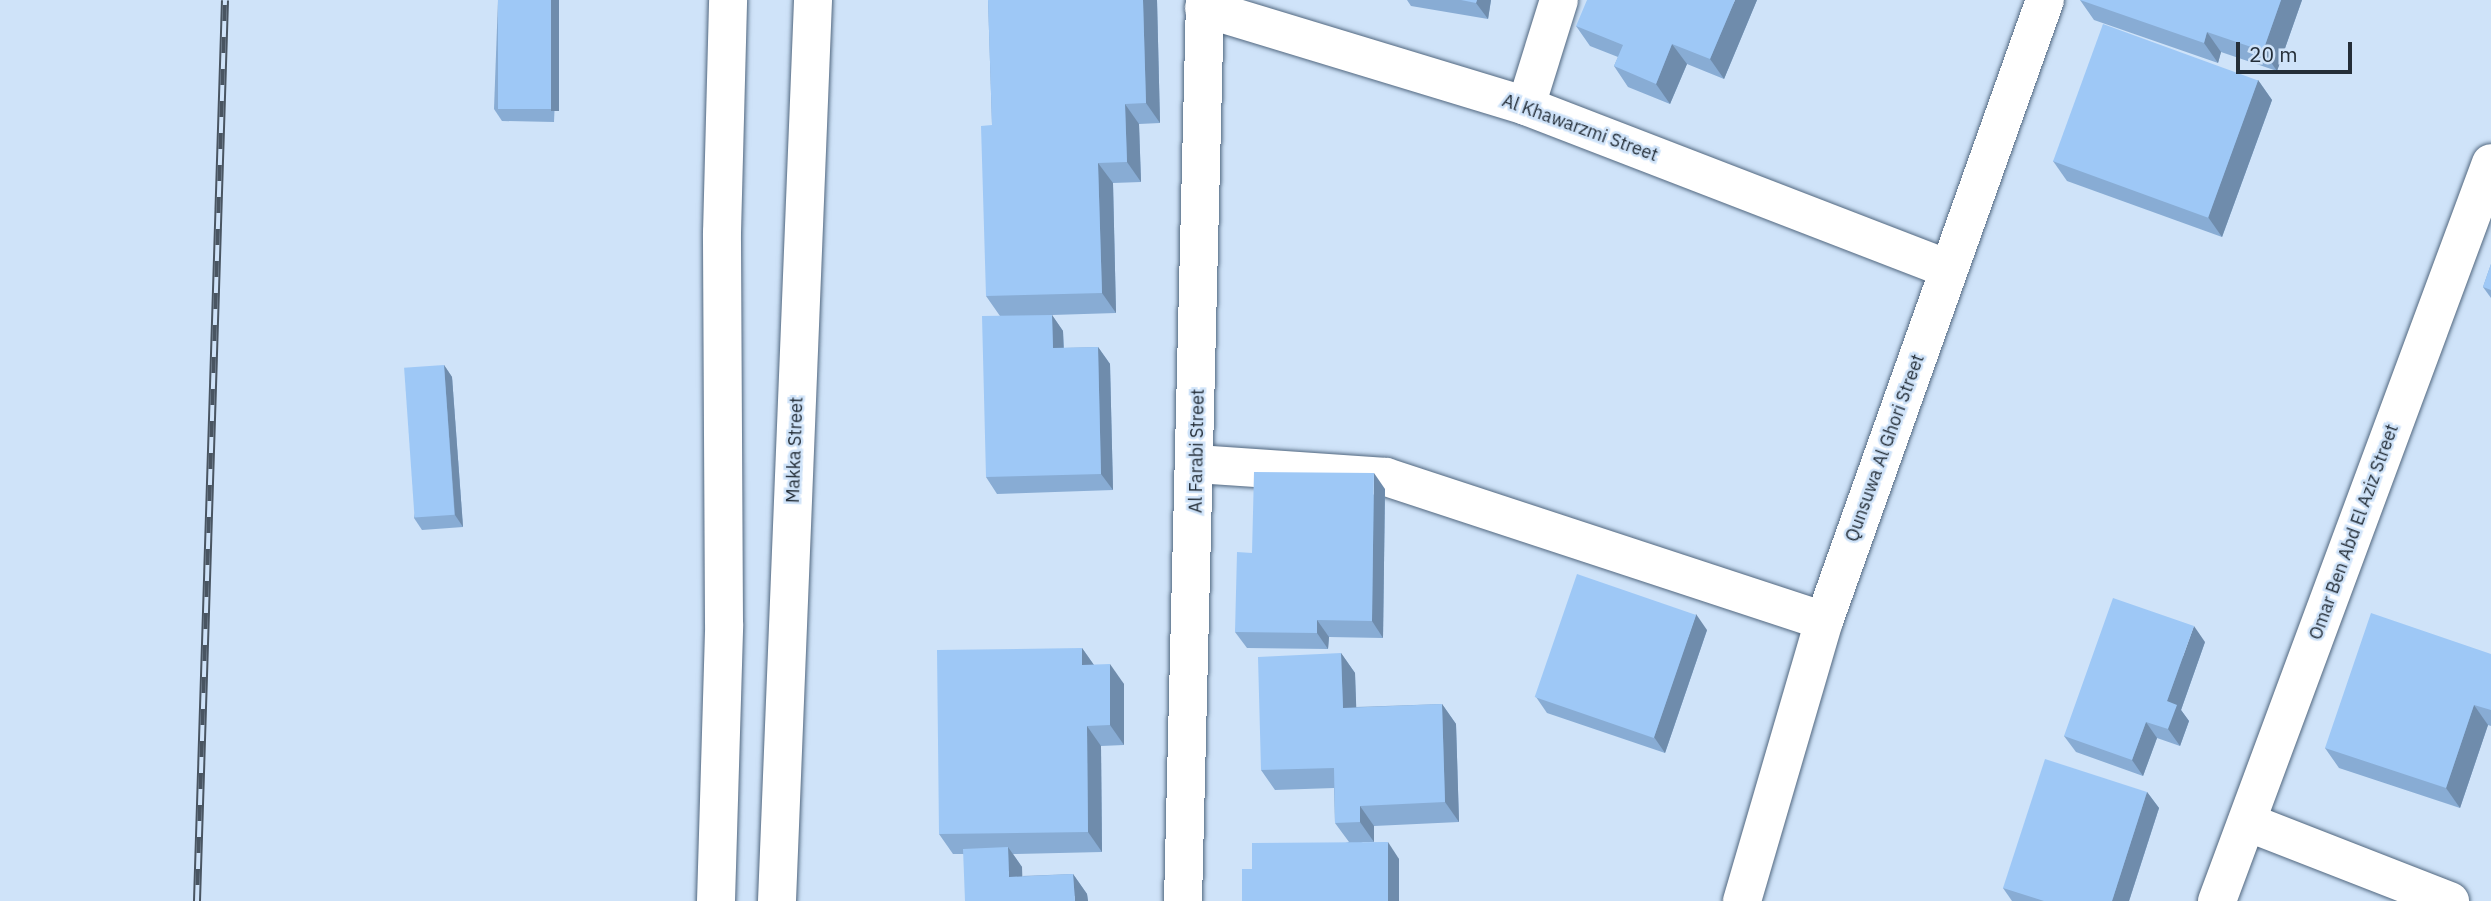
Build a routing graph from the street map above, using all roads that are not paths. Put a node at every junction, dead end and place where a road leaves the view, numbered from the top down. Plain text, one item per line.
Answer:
1 (728, 0) edge
2 (813, 0) edge
3 (1559, 0) edge
4 (2045, 0) edge
5 (1204, 4) edge
6 (1527, 106) junction
7 (2491, 163) edge
8 (1949, 270) junction
9 (1197, 464) junction
10 (1824, 621) junction
11 (2247, 822) junction
12 (716, 901) edge
13 (777, 901) edge
14 (1183, 901) edge
15 (1742, 901) edge
16 (2217, 901) edge
17 (2450, 901) edge

1 - 12 street
2 - 13 street, Makka Street
3 - 6 street
4 - 8 street, Qunsuwa Al Ghori Street
5 - 6 street, Al Khawarzmi Street
5 - 9 street, Al Farabi Street
6 - 8 street, Al Khawarzmi Street
7 - 11 street, Omar Ben Abd El Aziz Street
8 - 10 street, Qunsuwa Al Ghori Street
9 - 10 street
9 - 14 street, Al Farabi Street
10 - 15 street, Qunsuwa Al Ghori Street
11 - 16 street, Omar Ben Abd El Aziz Street
11 - 17 street

